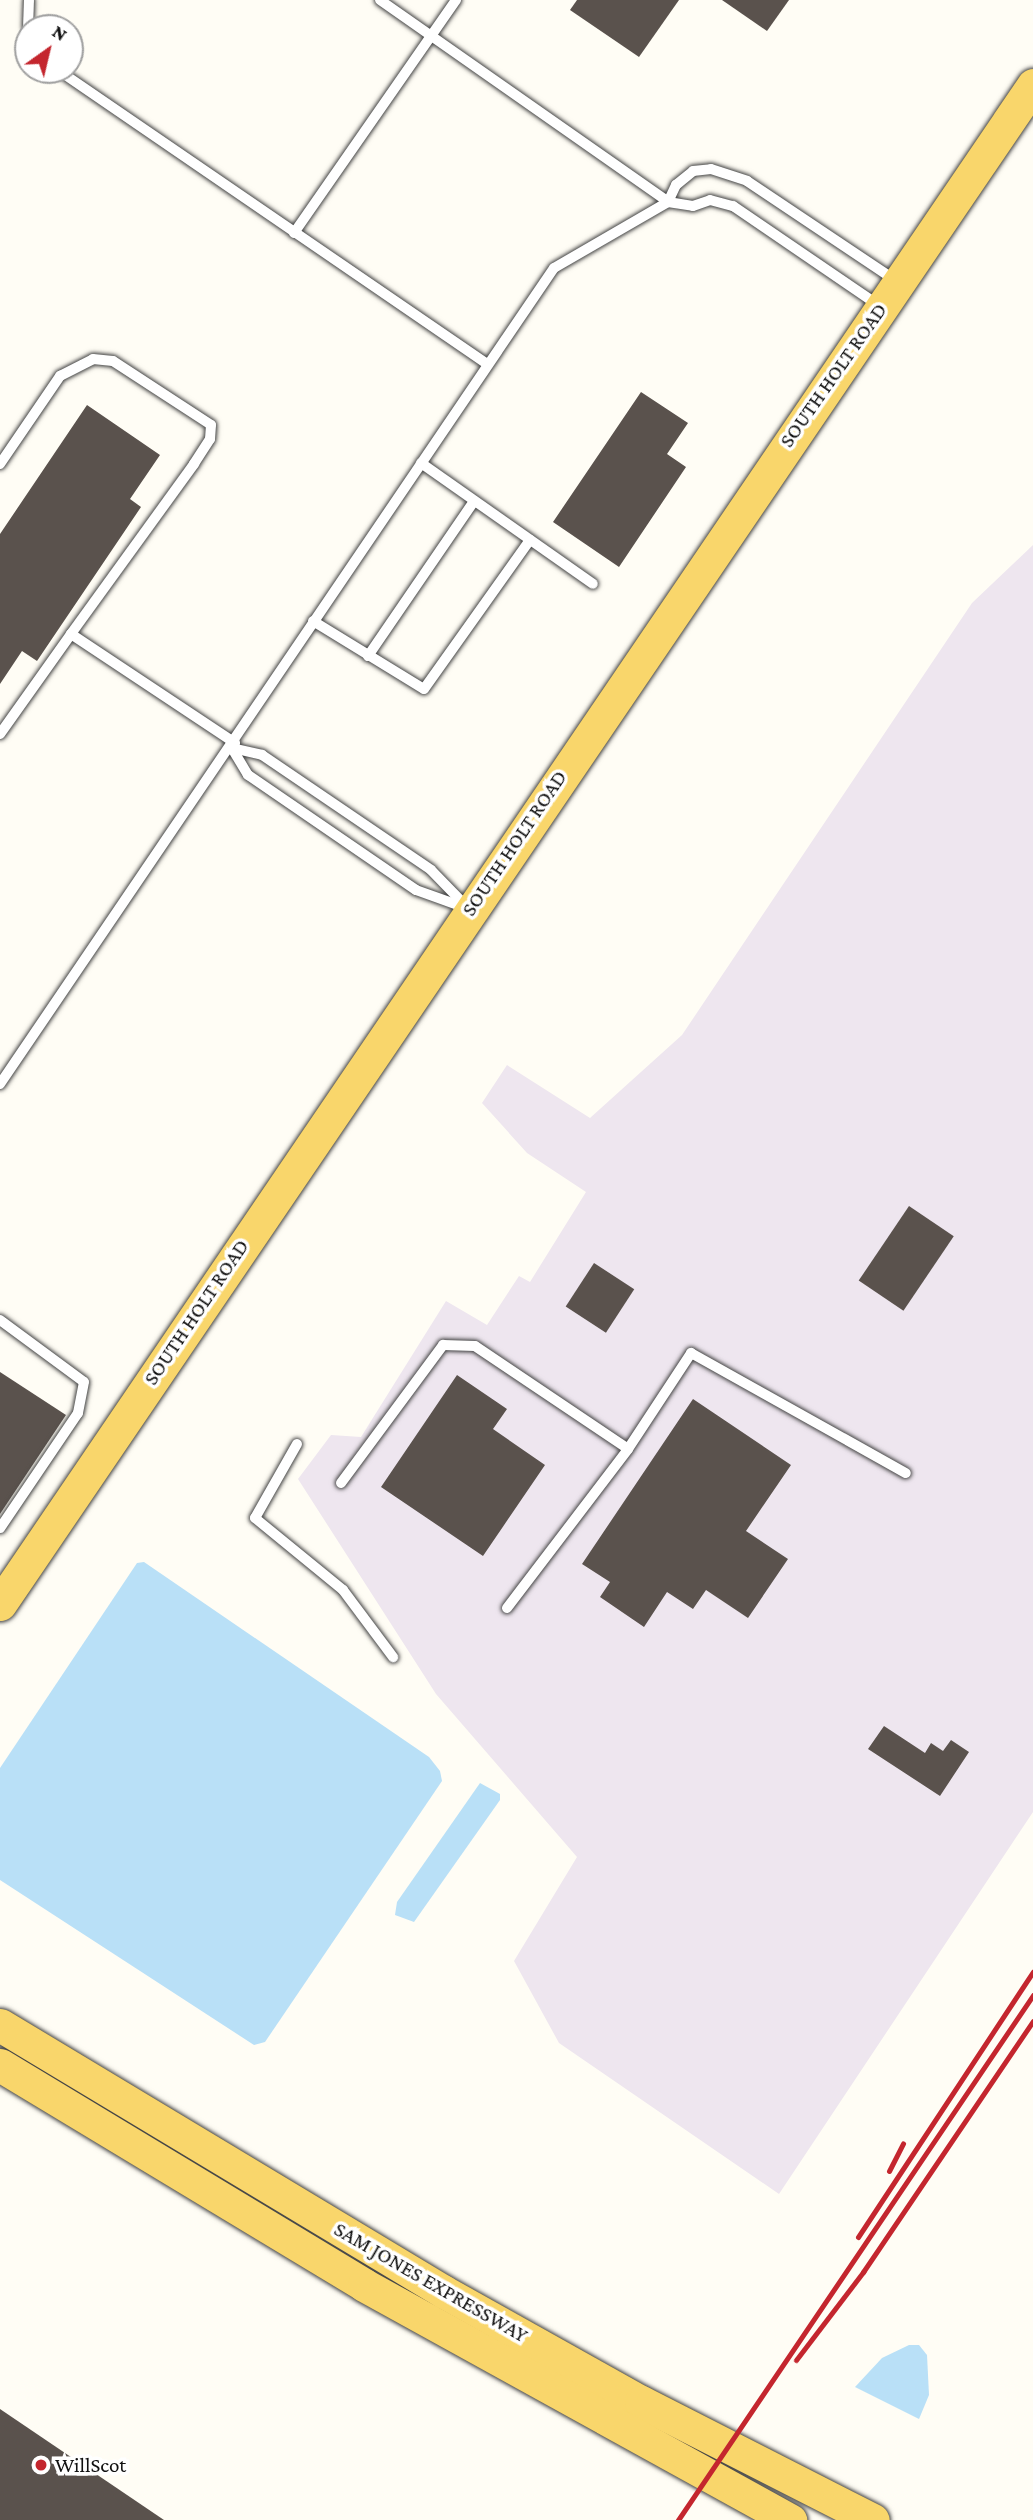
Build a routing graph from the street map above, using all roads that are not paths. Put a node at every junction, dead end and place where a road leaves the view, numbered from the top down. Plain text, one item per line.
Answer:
1 (380, 0) edge
2 (456, 0) edge
3 (431, 36) junction
4 (78, 84) edge
5 (1033, 85) edge
6 (668, 202) junction
7 (294, 233) junction
8 (889, 294) junction
9 (487, 364) junction
10 (421, 463) junction
11 (0, 464) edge
12 (474, 501) junction
13 (530, 540) junction
14 (593, 584) dead end
15 (313, 621) junction
16 (71, 634) junction
17 (368, 656) junction
18 (0, 734) edge
19 (233, 745) junction
20 (469, 909) junction
21 (0, 1084) edge
22 (0, 1320) edge
23 (298, 1444) dead end
24 (628, 1449) junction
25 (906, 1473) dead end
26 (341, 1483) dead end
27 (0, 1528) edge
28 (0, 1604) edge
29 (506, 1608) dead end
30 (393, 1657) dead end
31 (0, 2025) edge
32 (0, 2065) edge
33 (790, 2520) edge
34 (873, 2520) edge

1 - 3 lane
2 - 3 lane
3 - 6 lane
3 - 7 lane
4 - 7 lane
5 - 8 main road, SOUTH HOLT ROAD
6 - 8 lane
6 - 8 lane
6 - 9 lane
7 - 9 lane
8 - 20 main road, SOUTH HOLT ROAD
9 - 10 lane
10 - 12 lane
10 - 15 lane
11 - 16 lane
12 - 13 lane
12 - 17 lane
13 - 14 lane
13 - 17 lane
15 - 17 lane
15 - 19 lane
16 - 18 lane
16 - 19 lane
19 - 20 lane
19 - 20 lane
19 - 21 lane
20 - 28 main road, SOUTH HOLT ROAD
22 - 27 lane
23 - 30 lane
24 - 25 lane
24 - 26 lane
24 - 29 lane
31 - 34 main road, SAM JONES EXPRESSWAY
32 - 33 main road, SAM JONES EXPRESSWAY

